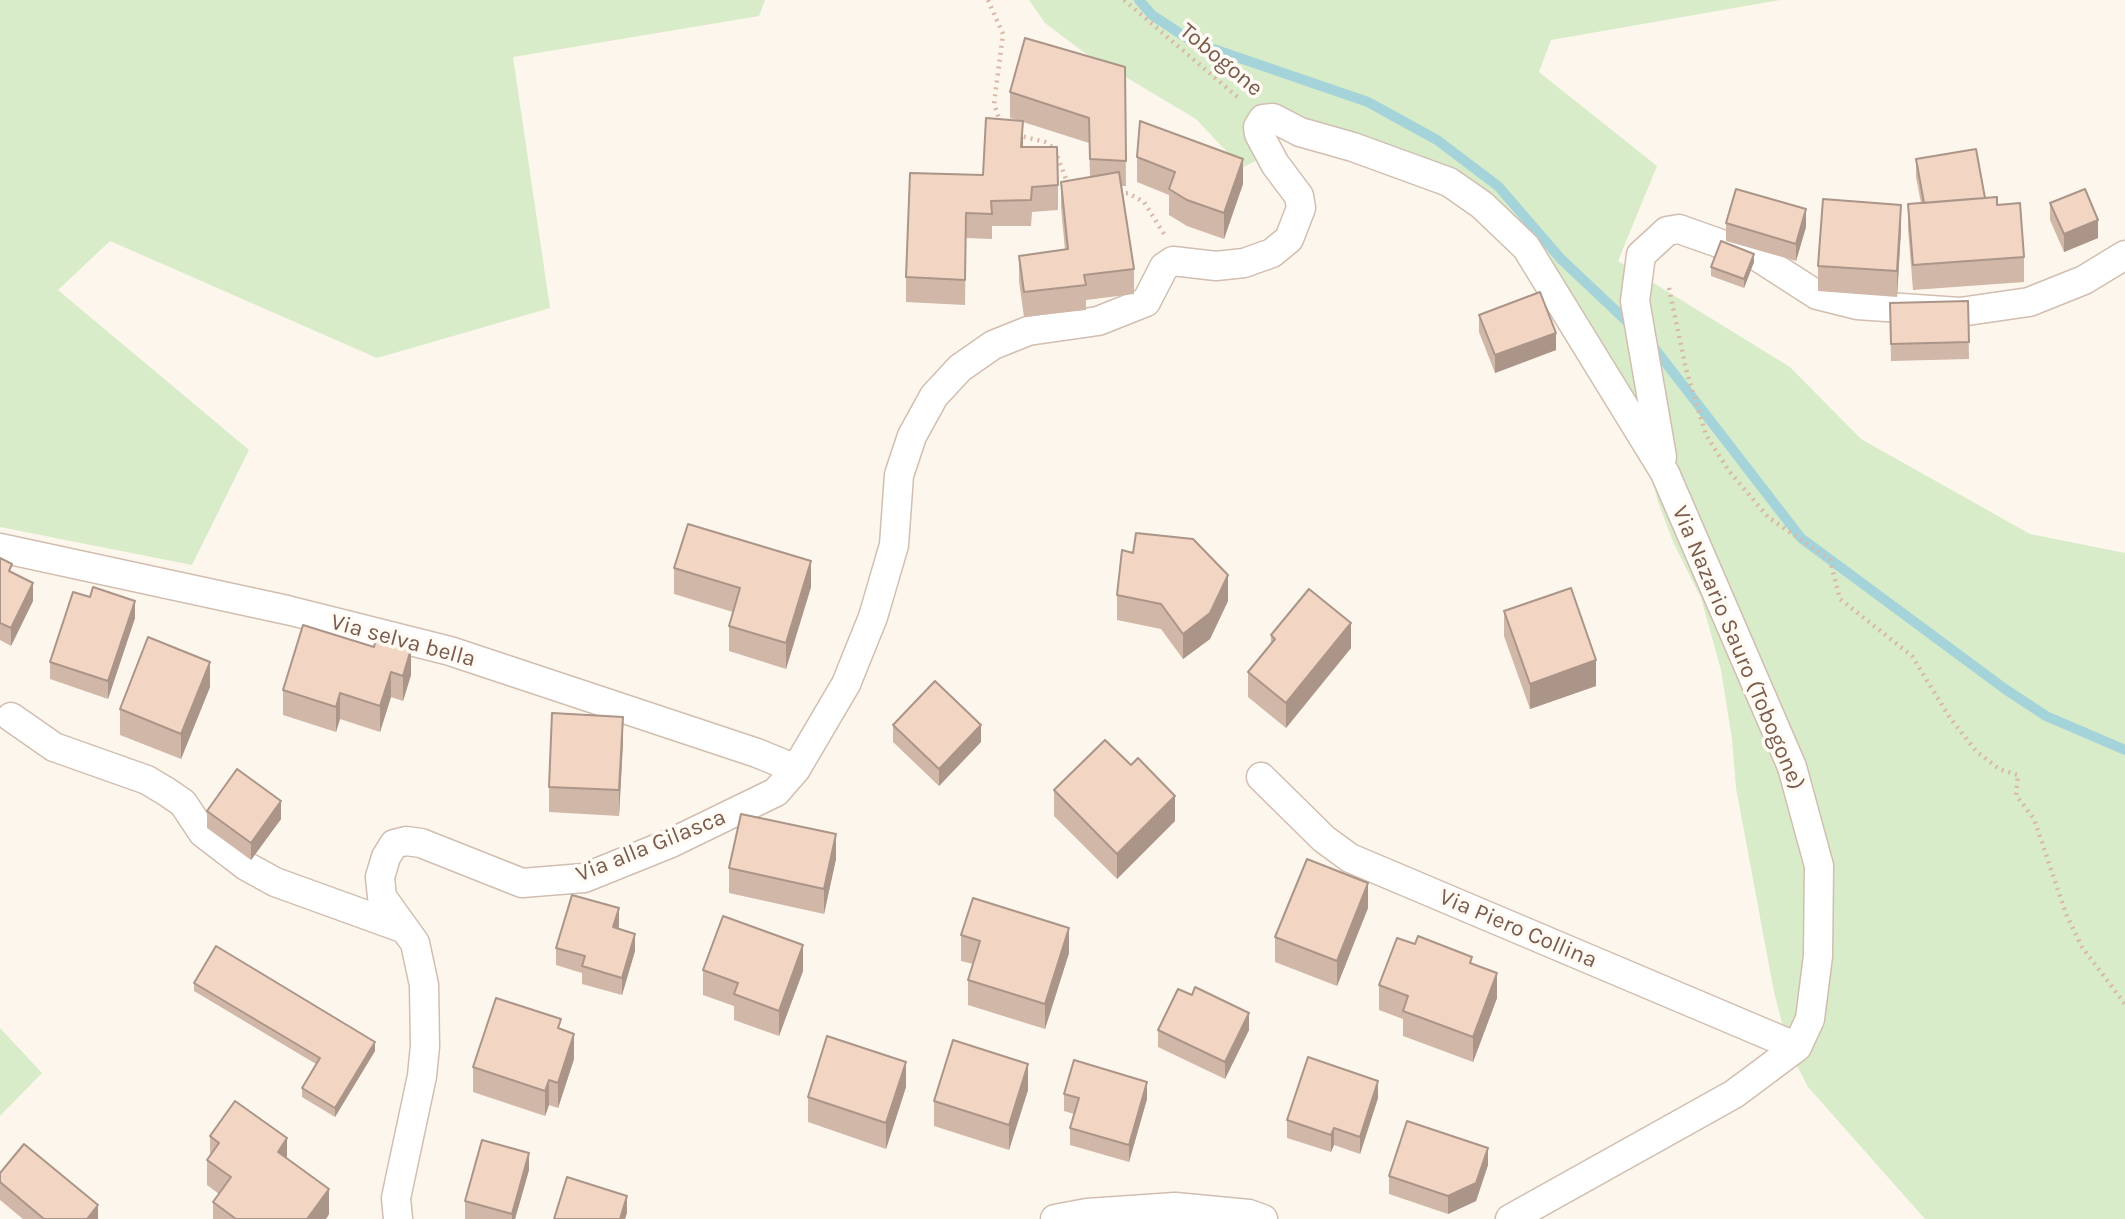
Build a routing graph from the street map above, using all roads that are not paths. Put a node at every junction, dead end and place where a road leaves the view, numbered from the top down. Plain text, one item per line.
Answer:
1 (1263, 119) joint
2 (2125, 255) edge
3 (1665, 473) junction
4 (0, 548) edge
5 (11, 718) dead end
6 (796, 769) junction
7 (1261, 777) dead end
8 (405, 929) junction
9 (1797, 1047) junction
10 (398, 1219) edge
11 (1055, 1219) edge
12 (1263, 1219) edge
13 (1510, 1219) edge

1 - 3 street, Via Nazario Sauro (Tobogone)
1 - 6 street, Via alla Gilasca
2 - 3 street
3 - 9 street, Via Nazario Sauro (Tobogone)
4 - 6 street, Via selva bella
5 - 8 street
6 - 8 street, Via alla Gilasca
7 - 9 street, Via Piero Collina
8 - 10 street, Via alla Gilasca
9 - 13 street
11 - 12 street

